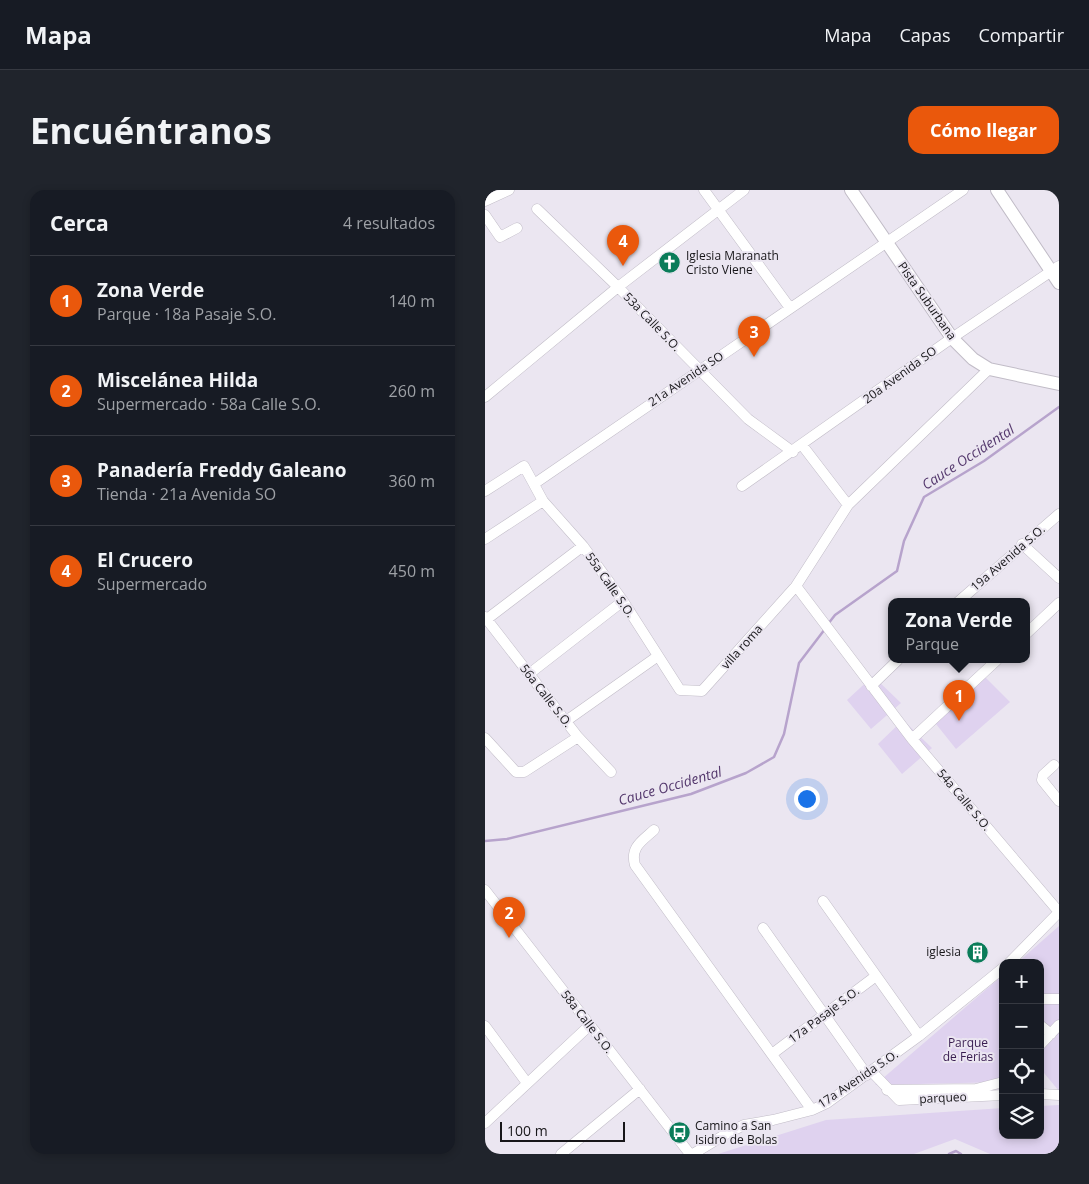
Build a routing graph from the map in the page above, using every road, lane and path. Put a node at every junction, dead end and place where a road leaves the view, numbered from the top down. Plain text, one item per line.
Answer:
1 (509, 190) edge
2 (704, 190) edge
3 (743, 190) edge
4 (851, 190) edge
5 (963, 190) edge
6 (997, 190) edge
7 (485, 201) edge
8 (537, 209) dead end
9 (717, 209) junction
10 (485, 215) edge
11 (517, 228) dead end
12 (886, 242) junction
13 (1055, 269) edge
14 (1059, 284) edge
15 (617, 287) junction
16 (790, 308) junction
17 (952, 338) junction
18 (699, 370) junction
19 (989, 370) junction
20 (1059, 384) edge
21 (485, 397) edge
22 (797, 449) junction
23 (533, 484) junction
24 (742, 486) dead end
25 (485, 491) edge
26 (543, 501) junction
27 (848, 505) junction
28 (1059, 514) edge
29 (485, 539) edge
30 (1022, 544) junction
31 (583, 546) junction
32 (1059, 578) edge
33 (796, 586) junction
34 (962, 598) edge
35 (623, 602) junction
36 (1059, 603) edge
37 (486, 618) edge
38 (1030, 630) edge
39 (658, 656) junction
40 (895, 663) edge
41 (991, 663) edge
42 (529, 674) junction
43 (871, 686) junction
44 (680, 690) joint
45 (566, 721) junction
46 (578, 737) junction
47 (485, 738) edge
48 (912, 739) junction
49 (1054, 765) dead end
50 (611, 772) dead end
51 (1059, 801) edge
52 (654, 830) dead end
53 (485, 890) edge
54 (823, 901) dead end
55 (1059, 912) edge
56 (763, 928) dead end
57 (1013, 959) edge
58 (999, 971) edge
59 (876, 976) junction
60 (1044, 999) edge
61 (1059, 999) edge
62 (823, 1014) junction
63 (590, 1025) junction
64 (1059, 1025) edge
65 (485, 1026) edge
66 (1044, 1028) edge
67 (1051, 1034) junction
68 (919, 1036) junction
69 (1044, 1041) edge
70 (772, 1054) junction
71 (869, 1073) junction
72 (527, 1084) junction
73 (999, 1084) edge
74 (640, 1089) junction
75 (887, 1090) junction
76 (1044, 1094) edge
77 (999, 1095) edge
78 (1059, 1095) edge
79 (812, 1110) junction
80 (485, 1123) edge
81 (561, 1154) edge
82 (691, 1154) edge

1 - 7 street
2 - 9 street
3 - 9 street
4 - 12 main road, Pista Suburbana
5 - 12 street, 21a Avenida SO
6 - 13 main road
8 - 15 street, 53a Calle S.O.
9 - 15 street
9 - 16 street
10 - 11 street
12 - 16 street, 21a Avenida SO
12 - 17 main road, Pista Suburbana
13 - 14 main road
13 - 17 street, 20a Avenida SO
15 - 18 street, 53a Calle S.O.
15 - 21 street
16 - 18 street, 21a Avenida SO
17 - 19 main road, Pista Suburbana
17 - 22 street, 20a Avenida SO
18 - 22 street, 53a Calle S.O.
18 - 23 street, 21a Avenida SO
19 - 20 main road, Pista Suburbana
19 - 27 street, villa roma
22 - 24 street, 20a Avenida SO
22 - 27 street, 53a Calle S.O.
23 - 25 street, 55a Calle S.O.
23 - 26 street, 55a Calle S.O.
26 - 29 street
26 - 31 street, 55a Calle S.O.
27 - 33 street, villa roma
28 - 30 street, 19a Avenida S.O.
30 - 32 street
30 - 34 street, 19a Avenida S.O.
31 - 35 street, 55a Calle S.O.
31 - 37 street
33 - 43 street
33 - 44 street, villa roma
35 - 39 street, 55a Calle S.O.
35 - 42 street
36 - 38 street
37 - 42 street, 56a Calle S.O.
39 - 44 street, 55a Calle S.O.
39 - 45 street
40 - 43 street
41 - 48 street
42 - 45 street, 56a Calle S.O.
43 - 48 street, 54a Calle S.O.
45 - 46 street, 56a Calle S.O.
46 - 47 street
46 - 50 street, 56a Calle S.O.
48 - 55 street, 54a Calle S.O.
49 - 51 street
52 - 70 street
53 - 63 street, 58a Calle S.O.
54 - 59 street
55 - 57 street
56 - 62 street
58 - 68 street, 17a Avenida S.O.
59 - 62 street, 17a Pasaje S.O.
59 - 68 street
60 - 61 street
62 - 70 street, 17a Pasaje S.O.
62 - 71 street
63 - 72 street
63 - 74 street, 58a Calle S.O.
64 - 67 street
65 - 72 street
66 - 67 street
67 - 69 street
68 - 71 street, 17a Avenida S.O.
70 - 79 street
71 - 75 street
71 - 79 street, 17a Avenida S.O.
72 - 80 street
73 - 75 street
74 - 81 street
74 - 82 street, 58a Calle S.O.
75 - 77 street, parqueo
76 - 78 street
79 - 82 street, 17a Avenida S.O.

